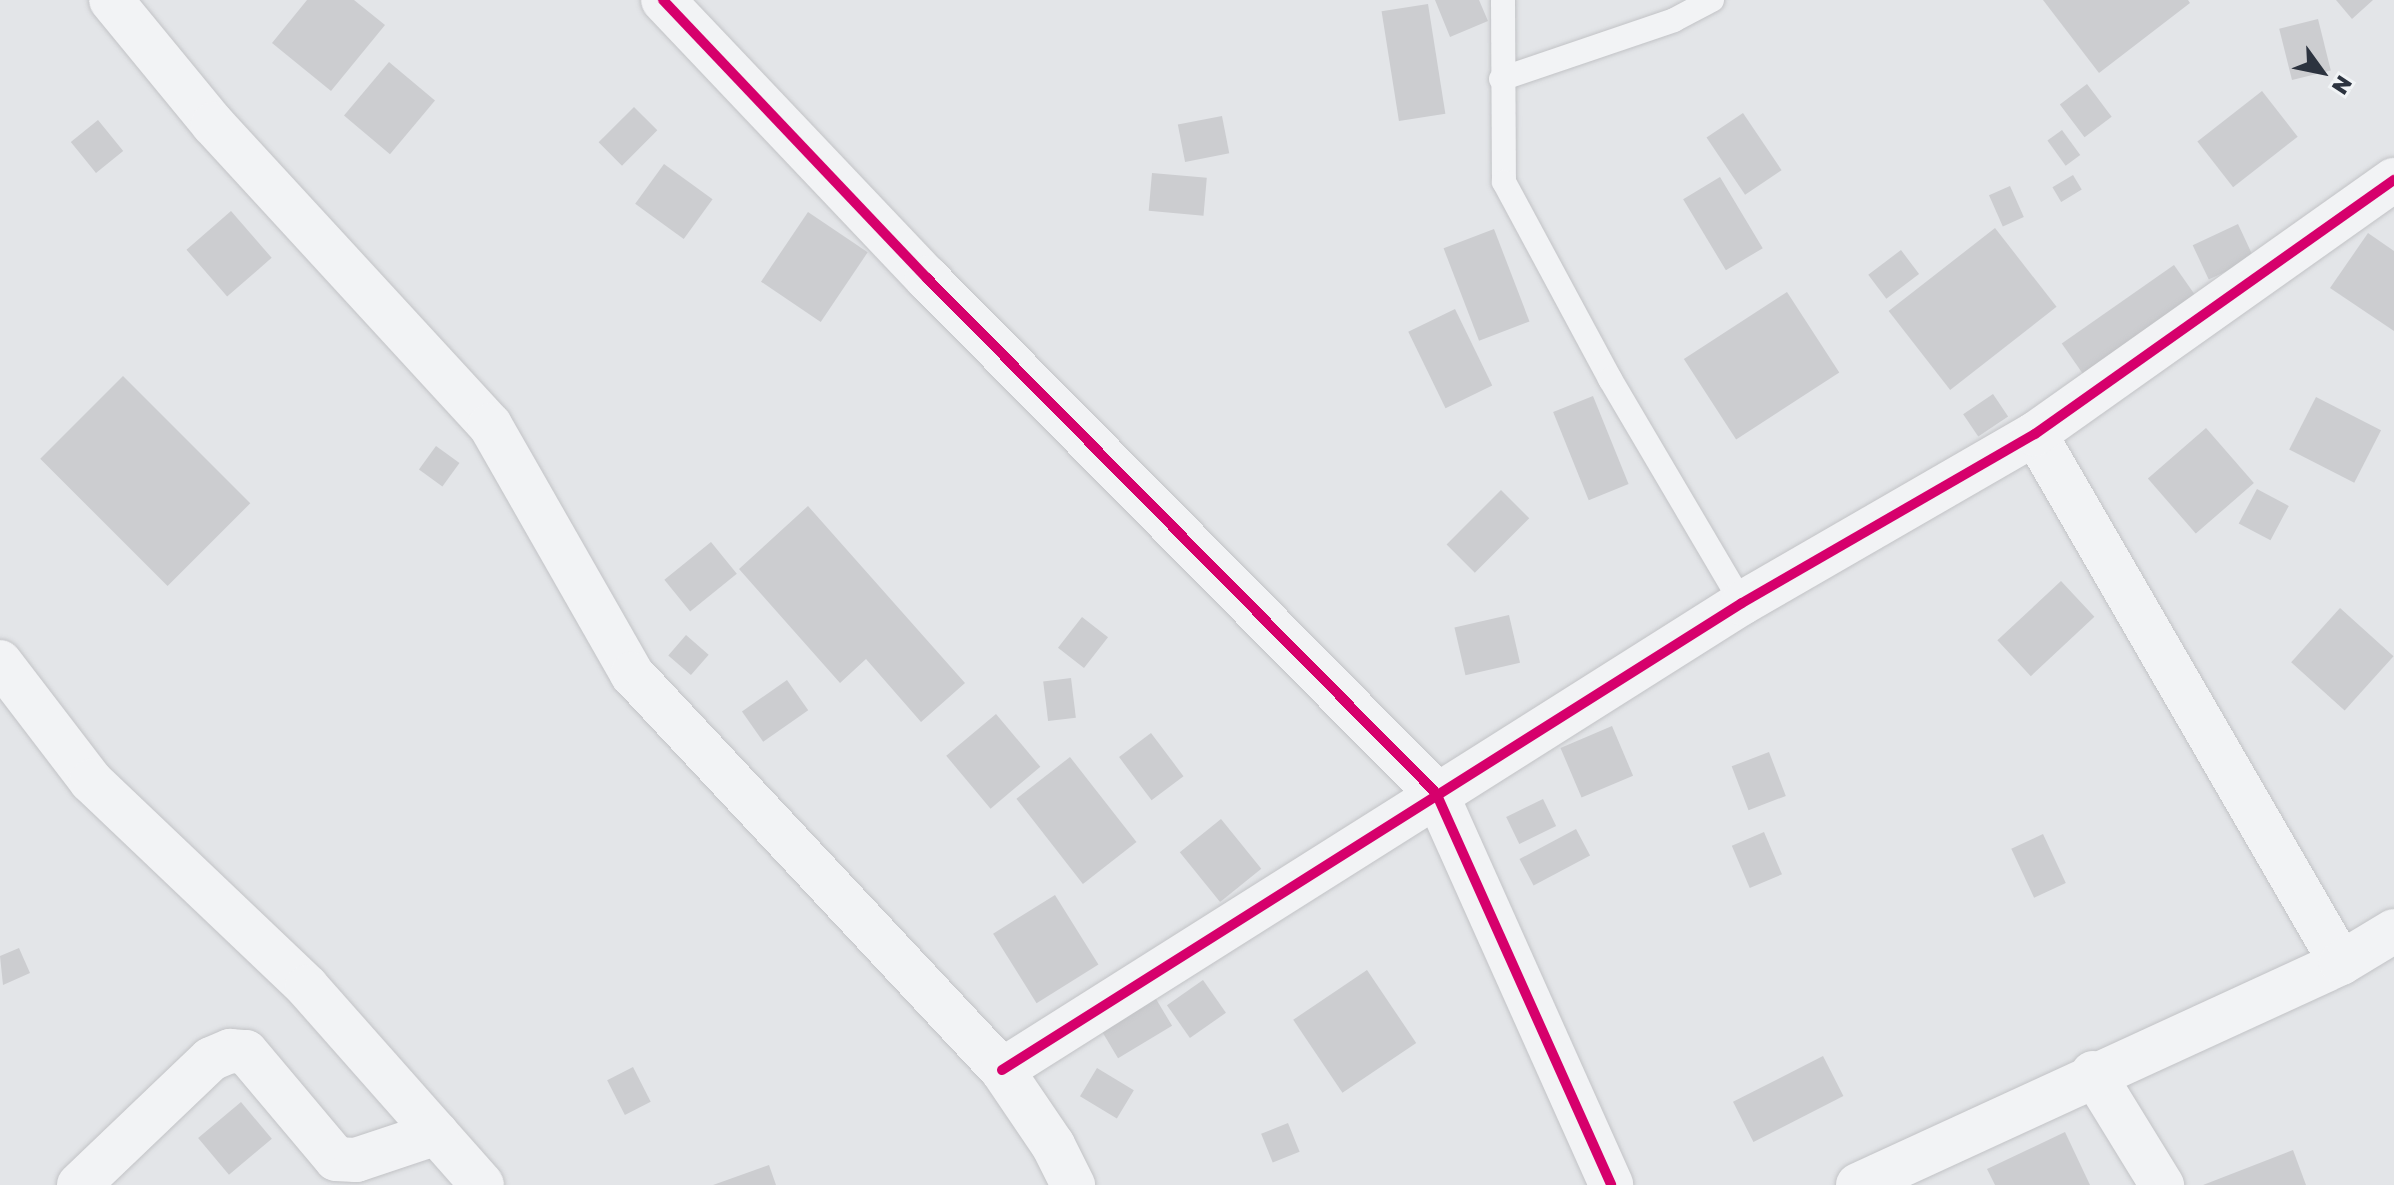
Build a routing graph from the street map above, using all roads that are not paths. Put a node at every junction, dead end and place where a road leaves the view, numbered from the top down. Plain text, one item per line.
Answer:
1 (111, 0) edge
2 (663, 0) edge
3 (1503, 0) edge
4 (1712, 0) edge
5 (1501, 79) junction
6 (2394, 180) edge
7 (2035, 434) junction
8 (1742, 603) junction
9 (0, 662) edge
10 (1436, 793) junction
11 (2394, 931) edge
12 (2341, 963) junction
13 (1002, 1070) junction
14 (2093, 1073) junction
15 (437, 1133) junction
16 (79, 1185) edge
17 (482, 1185) edge
18 (1073, 1185) edge
19 (1611, 1185) edge
20 (1858, 1185) edge
21 (2162, 1185) edge

1 - 13 street
2 - 10 street
3 - 5 lane
4 - 5 lane
5 - 8 lane
6 - 7 street
7 - 8 street
7 - 12 street
8 - 10 street
9 - 15 street
10 - 13 street
10 - 19 street
11 - 12 street
12 - 14 street
13 - 18 street
14 - 20 street
14 - 21 street
15 - 16 street
15 - 17 street

